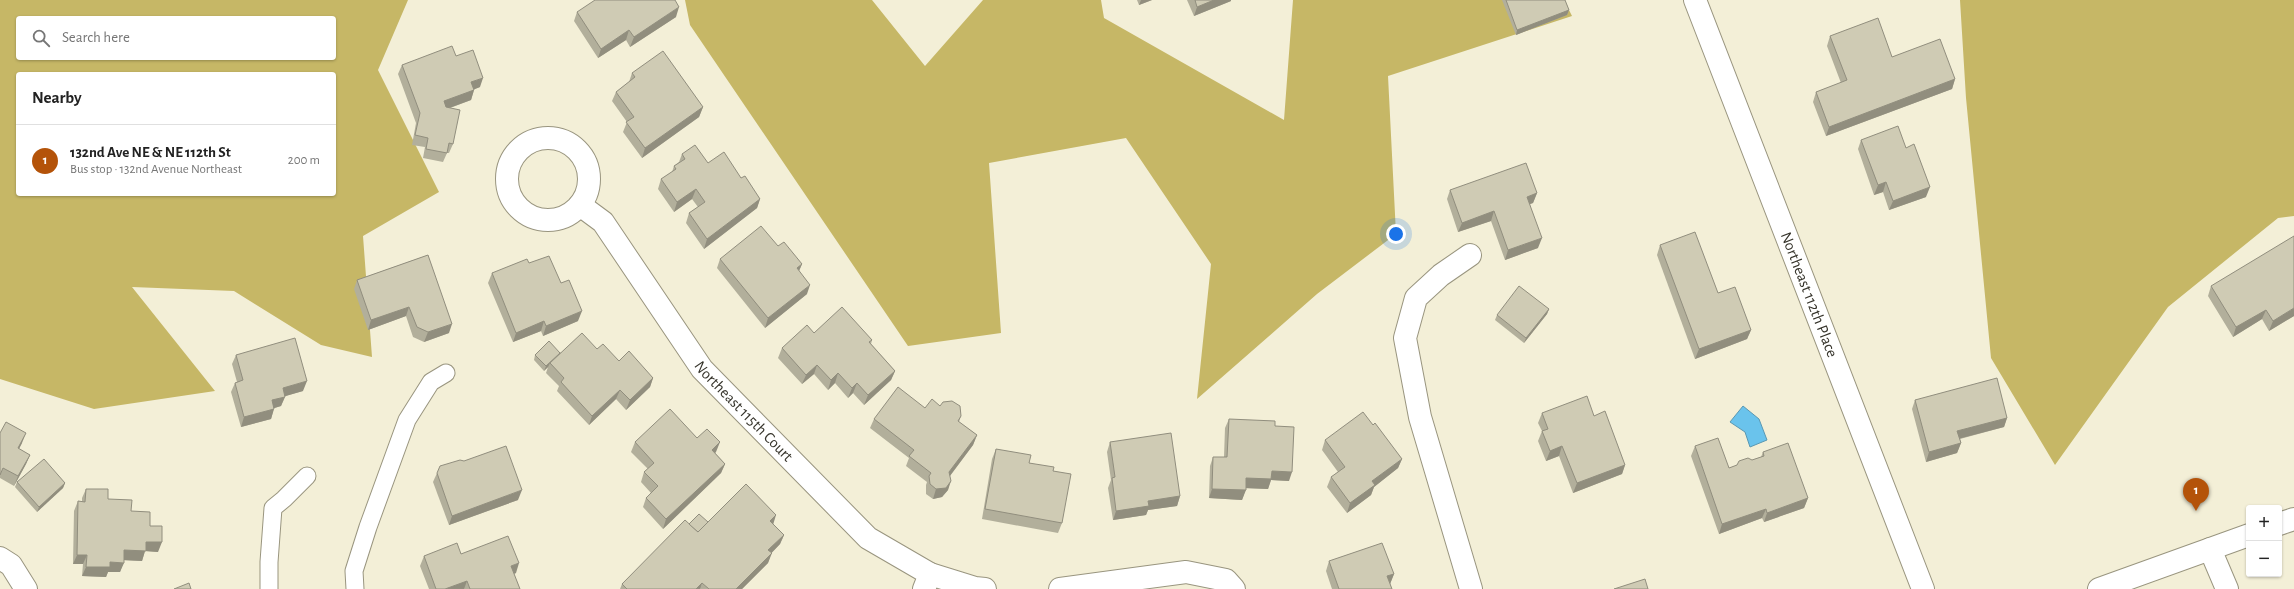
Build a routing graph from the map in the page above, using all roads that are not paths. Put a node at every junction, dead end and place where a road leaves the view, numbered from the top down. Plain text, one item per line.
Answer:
1 (1695, 0) edge
2 (580, 205) dead end
3 (1470, 255) dead end
4 (446, 373) dead end
5 (307, 476) dead end
6 (2294, 519) edge
7 (2282, 523) edge
8 (2246, 536) edge
9 (2210, 549) junction
10 (5, 562) edge
11 (928, 582) edge
12 (1230, 584) edge
13 (26, 589) edge
14 (270, 589) edge
15 (355, 589) edge
16 (985, 589) edge
17 (1060, 589) edge
18 (1471, 589) edge
19 (1924, 589) edge
20 (2099, 589) edge
21 (2227, 589) edge

1 - 19 street, Northeast 112th Place
2 - 11 street, Northeast 115th Court
3 - 18 street
4 - 15 lane
5 - 14 lane
6 - 7 street
8 - 9 street
9 - 20 street
9 - 21 street
10 - 13 street
11 - 16 street, Northeast 115th Court
12 - 17 street

